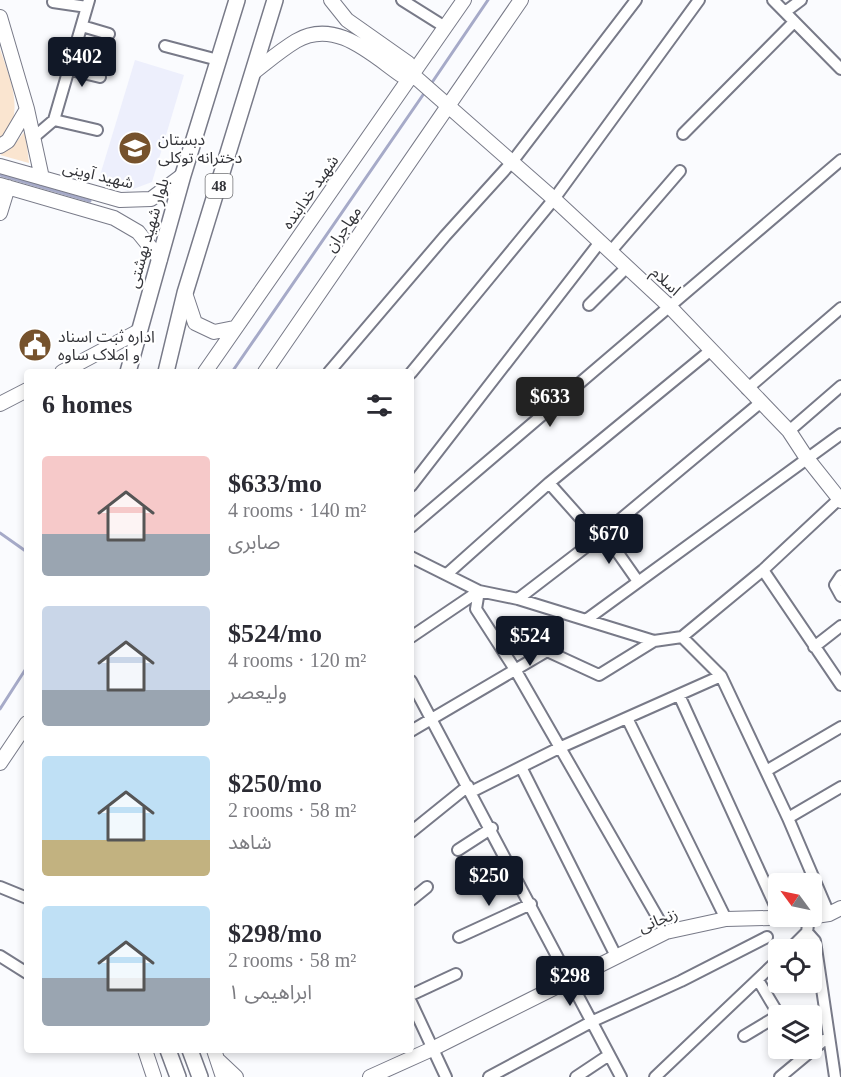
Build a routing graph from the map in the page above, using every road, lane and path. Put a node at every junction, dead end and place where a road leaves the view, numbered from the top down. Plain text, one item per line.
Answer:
1 (237, 0) edge
2 (275, 0) edge
3 (331, 0) edge
4 (402, 0) edge
5 (464, 0) edge
6 (521, 0) edge
7 (636, 0) edge
8 (699, 0) edge
9 (773, 0) edge
10 (801, 0) edge
11 (53, 2) dead end
12 (88, 4) edge
13 (785, 12) junction
14 (0, 16) edge
15 (794, 22) junction
16 (82, 26) junction
17 (445, 27) junction
18 (109, 34) dead end
19 (165, 46) dead end
20 (75, 50) junction
21 (105, 58) dead end
22 (218, 60) junction
23 (841, 69) edge
24 (71, 70) junction
25 (254, 72) junction
26 (412, 75) junction
27 (100, 77) dead end
28 (448, 105) junction
29 (27, 109) junction
30 (54, 120) junction
31 (97, 130) dead end
32 (683, 134) dead end
33 (33, 138) junction
34 (0, 146) edge
35 (841, 160) edge
36 (512, 162) junction
37 (0, 166) edge
38 (680, 171) dead end
39 (183, 176) junction
40 (42, 178) junction
41 (4, 186) edge
42 (554, 199) junction
43 (120, 200) junction
44 (0, 213) edge
45 (114, 218) junction
46 (606, 247) junction
47 (160, 259) junction
48 (627, 267) junction
49 (185, 294) junction
50 (589, 305) dead end
51 (670, 307) junction
52 (841, 308) edge
53 (234, 328) junction
54 (139, 331) junction
55 (711, 350) junction
56 (68, 369) edge
57 (129, 369) edge
58 (167, 369) edge
59 (207, 369) edge
60 (267, 369) edge
61 (332, 369) edge
62 (414, 369) edge
63 (841, 386) edge
64 (747, 389) junction
65 (24, 392) edge
66 (1, 403) edge
67 (760, 403) junction
68 (789, 431) junction
69 (841, 434) edge
70 (806, 457) junction
71 (414, 482) edge
72 (549, 483) junction
73 (840, 500) edge
74 (414, 524) edge
75 (601, 536) junction
76 (414, 558) edge
77 (763, 570) junction
78 (447, 574) junction
79 (841, 576) edge
80 (637, 580) junction
81 (479, 591) junction
82 (841, 596) edge
83 (518, 599) junction
84 (585, 620) junction
85 (841, 626) edge
86 (414, 635) edge
87 (682, 638) junction
88 (654, 640) junction
89 (814, 647) junction
90 (516, 671) junction
91 (721, 676) junction
92 (841, 685) edge
93 (414, 687) edge
94 (679, 695) junction
95 (431, 718) junction
96 (627, 718) junction
97 (841, 726) edge
98 (24, 727) edge
99 (414, 729) edge
100 (559, 748) junction
101 (0, 763) edge
102 (521, 767) junction
103 (766, 771) junction
104 (841, 787) edge
105 (469, 789) junction
106 (788, 818) junction
107 (492, 828) junction
108 (414, 830) edge
109 (458, 850) dead end
110 (0, 887) edge
111 (427, 887) dead end
112 (768, 890) edge
113 (24, 897) edge
114 (414, 898) edge
115 (531, 904) junction
116 (835, 911) edge
117 (768, 917) edge
118 (726, 919) junction
119 (808, 927) edge
120 (666, 932) junction
121 (807, 932) junction
122 (459, 937) dead end
123 (767, 937) dead end
124 (800, 939) edge
125 (0, 956) edge
126 (616, 956) junction
127 (768, 970) edge
128 (24, 971) edge
129 (456, 974) dead end
130 (572, 979) junction
131 (758, 980) junction
132 (414, 994) edge
133 (414, 1009) edge
134 (593, 1021) junction
135 (744, 1036) dead end
136 (828, 1037) junction
137 (432, 1049) junction
138 (146, 1053) edge
139 (169, 1053) edge
140 (191, 1053) edge
141 (216, 1055) edge
142 (609, 1055) junction
143 (154, 1077) edge
144 (178, 1077) edge
145 (200, 1077) edge
146 (217, 1077) edge
147 (223, 1077) edge
148 (236, 1077) edge
149 (370, 1077) edge
150 (446, 1077) edge
151 (489, 1077) edge
152 (576, 1077) edge
153 (621, 1077) edge
154 (655, 1077) edge
155 (780, 1077) edge
156 (835, 1077) edge

1 - 22 main road, بلوار شهید بهشتی / 48
2 - 25 main road, 48
3 - 26 street
4 - 17 street
5 - 17 street, شهید خدابنده
6 - 28 street, مهاجران
7 - 36 street
8 - 42 street
9 - 13 street
10 - 13 street
11 - 12 street
12 - 16 street
13 - 15 street
14 - 29 street
15 - 23 street
15 - 32 street
16 - 18 street
16 - 20 street
17 - 26 street, شهید خدابنده
19 - 22 street
20 - 21 street
20 - 24 street
22 - 39 main road, بلوار شهید بهشتی / 48
24 - 27 street
24 - 30 street
25 - 26 street
25 - 49 main road, 48
26 - 28 street, اسلام
26 - 53 street, شهید خدابنده
28 - 36 street, اسلام
28 - 60 street, مهاجران
29 - 33 street
29 - 34 street
30 - 31 street
30 - 33 street
33 - 40 street
35 - 51 street
36 - 42 street, اسلام
36 - 61 street
37 - 40 street, شهید آوینی
38 - 46 street
39 - 43 street, شهید آوینی
39 - 47 main road, بلوار شهید بهشتی / 48
40 - 43 street, شهید آوینی
41 - 44 street
41 - 45 street, شهید آوینی
42 - 46 street, اسلام
42 - 62 street
43 - 45 street
45 - 47 street, شهید آوینی
46 - 48 street, اسلام
46 - 71 street
47 - 54 main road, بلوار شهید بهشتی / 48
48 - 50 street
48 - 51 street, اسلام
49 - 53 street
49 - 58 main road, 48
51 - 55 street, اسلام
51 - 74 street
52 - 64 street
53 - 59 street, شهید خدابنده
54 - 56 street
54 - 57 main road, بلوار شهید بهشتی / 48
55 - 64 street, اسلام
55 - 72 street
63 - 68 street
64 - 67 street, اسلام
65 - 66 street
67 - 68 street, اسلام
67 - 75 street
68 - 70 street, اسلام
69 - 70 street
70 - 73 street, اسلام
70 - 80 street
72 - 75 street
72 - 78 street
73 - 77 street
75 - 80 street
75 - 83 street
76 - 78 street
77 - 87 street
77 - 89 street
78 - 81 street
79 - 82 street
80 - 84 street
81 - 83 street
81 - 86 street
81 - 90 street
83 - 84 street
84 - 88 street
85 - 89 street
87 - 88 street
87 - 91 street
88 - 90 street
89 - 92 street
90 - 95 street
90 - 100 street
91 - 94 street
91 - 103 street
93 - 95 street
94 - 96 street
94 - 112 street
95 - 99 street
95 - 105 street
96 - 100 street
96 - 118 street
97 - 103 street
98 - 101 street
100 - 102 street
100 - 120 street
102 - 105 street
102 - 126 street
103 - 106 street
104 - 106 street
105 - 107 street
105 - 108 street
106 - 116 street
107 - 109 street
107 - 115 street
110 - 113 street
111 - 114 street
115 - 122 street
115 - 130 street
117 - 118 street, زنجانی
118 - 120 street, زنجانی
119 - 121 street
120 - 126 street, زنجانی
121 - 124 street
121 - 136 street
123 - 134 street
125 - 128 street
126 - 130 street, زنجانی
127 - 131 street
129 - 132 street
130 - 134 street
130 - 137 street, زنجانی
131 - 135 street
131 - 154 street
133 - 137 street
134 - 142 street
134 - 151 street
136 - 155 street
136 - 156 street
137 - 149 street, زنجانی
137 - 150 street
138 - 143 street
139 - 144 main road
140 - 145 main road
141 - 146 street
141 - 147 street
141 - 148 street
142 - 152 street
142 - 153 street

